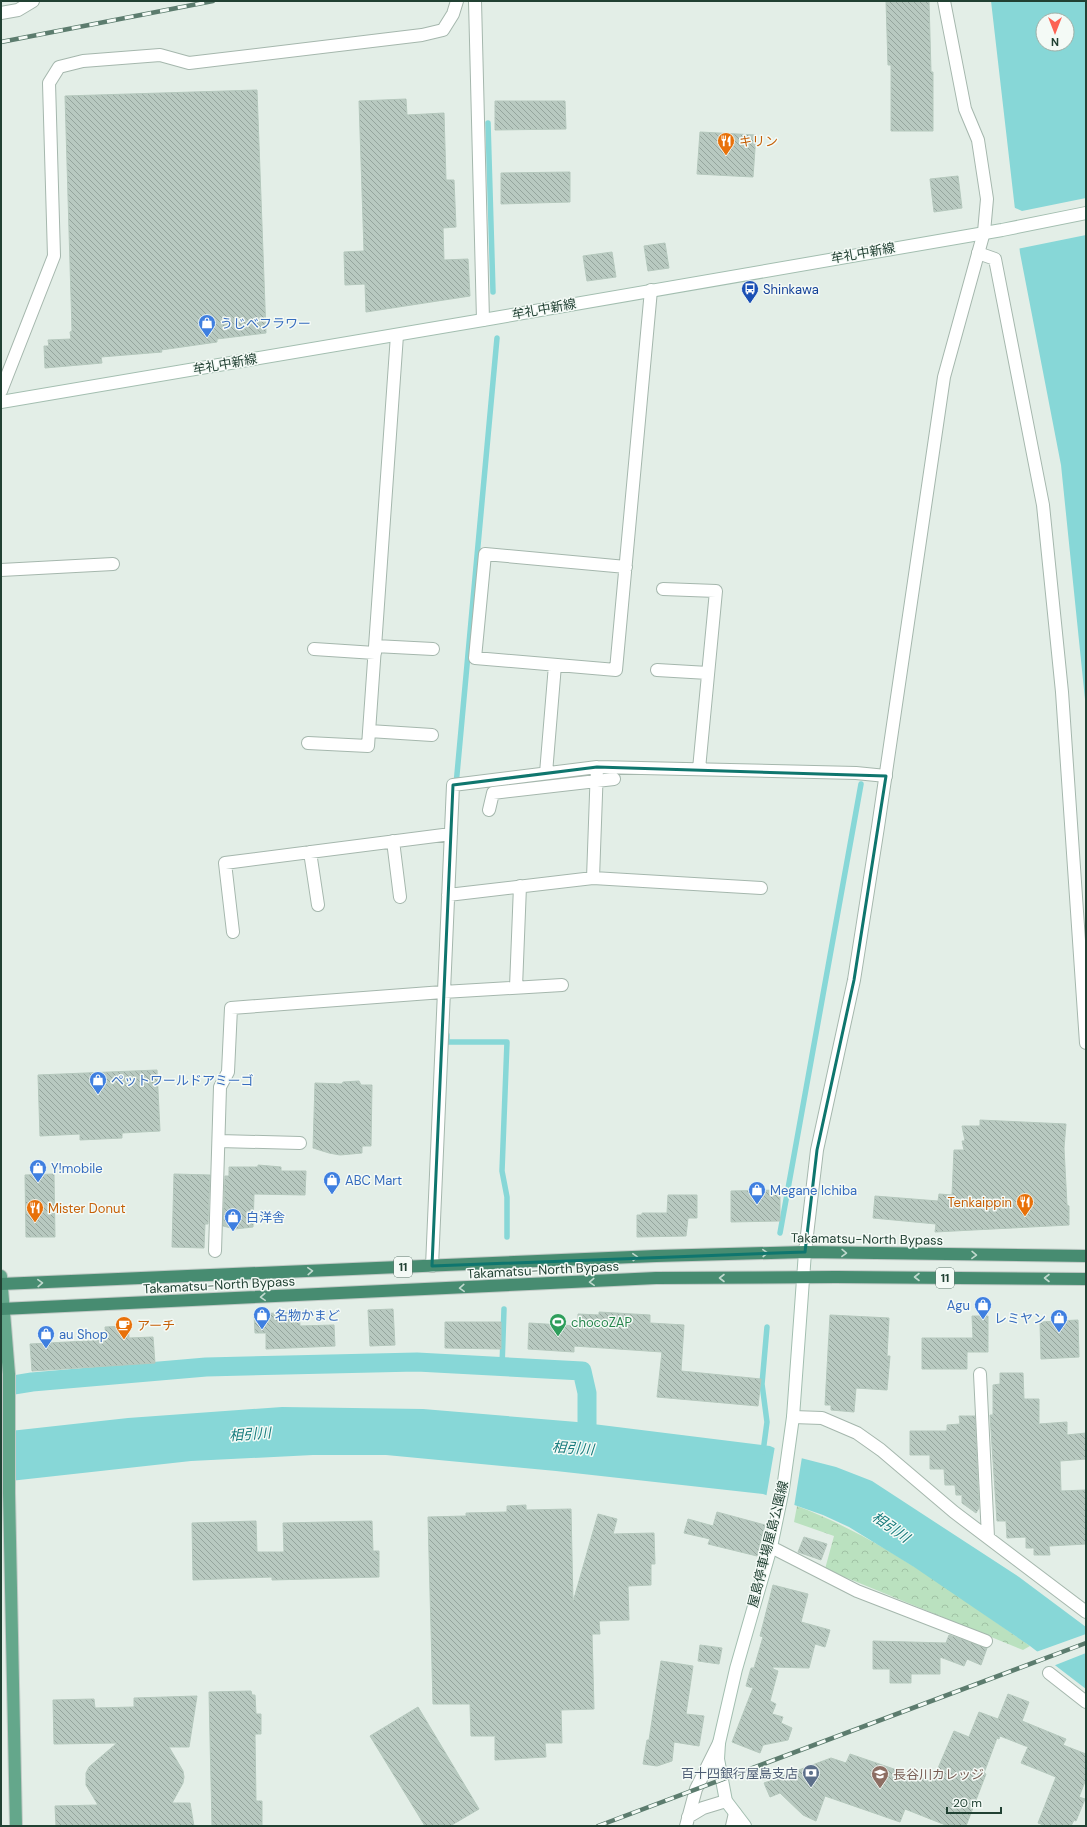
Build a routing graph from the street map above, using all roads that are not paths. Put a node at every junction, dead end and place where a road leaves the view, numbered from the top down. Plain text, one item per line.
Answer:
1 (34, 1) edge
2 (457, 1) edge
3 (475, 1) edge
4 (944, 1) edge
5 (1, 13) edge
6 (1086, 213) edge
7 (984, 232) junction
8 (978, 253) junction
9 (651, 290) junction
10 (483, 320) junction
11 (397, 335) junction
12 (1, 391) edge
13 (1, 402) edge
14 (114, 564) dead end
15 (626, 567) junction
16 (1, 570) edge
17 (663, 589) dead end
18 (314, 649) dead end
19 (433, 649) dead end
20 (375, 650) junction
21 (554, 665) junction
22 (657, 670) dead end
23 (708, 673) junction
24 (370, 731) junction
25 (432, 735) dead end
26 (308, 743) dead end
27 (597, 767) junction
28 (699, 769) junction
29 (546, 773) junction
30 (886, 776) junction
31 (614, 779) dead end
32 (597, 780) junction
33 (489, 810) dead end
34 (451, 834) junction
35 (393, 841) junction
36 (310, 852) junction
37 (593, 878) junction
38 (520, 886) junction
39 (761, 888) dead end
40 (448, 895) junction
41 (400, 897) dead end
42 (318, 905) dead end
43 (234, 932) dead end
44 (562, 985) dead end
45 (516, 987) junction
46 (443, 992) junction
47 (1086, 1043) edge
48 (219, 1141) junction
49 (300, 1143) dead end
50 (216, 1251) dead end
51 (805, 1252) junction
52 (1086, 1256) edge
53 (432, 1266) junction
54 (803, 1277) junction
55 (1086, 1279) edge
56 (2, 1282) edge
57 (3, 1308) edge
58 (980, 1374) dead end
59 (792, 1421) junction
60 (988, 1538) junction
61 (771, 1547) junction
62 (1086, 1612) edge
63 (986, 1641) dead end
64 (1049, 1673) dead end
65 (1086, 1702) edge
66 (719, 1743) junction
67 (726, 1801) junction
68 (735, 1813) junction
69 (687, 1822) edge
70 (16, 1826) edge
71 (732, 1826) edge
72 (745, 1826) edge

1 - 5 street
2 - 12 street
3 - 10 street
4 - 7 street, 屋島停車場屋島公園線
6 - 7 street, 牟礼中新線
7 - 8 street, 屋島停車場屋島公園線
7 - 9 street, 牟礼中新線
8 - 30 street, 屋島停車場屋島公園線
8 - 47 street
9 - 10 street, 牟礼中新線
9 - 15 street
10 - 11 street, 牟礼中新線
11 - 13 street, 牟礼中新線
11 - 20 street
14 - 16 street
15 - 21 street
15 - 21 street
17 - 23 street
18 - 20 street
19 - 20 street
20 - 24 street
21 - 29 street
22 - 23 street
23 - 28 street
24 - 25 street
24 - 26 street
27 - 28 street
27 - 29 street
27 - 32 street
28 - 30 street
29 - 34 street
30 - 51 street, 屋島停車場屋島公園線
31 - 32 street
32 - 33 street
32 - 37 street
34 - 35 street
34 - 40 street
35 - 36 street
35 - 41 street
36 - 42 street
36 - 43 street
37 - 38 street
37 - 39 street
38 - 40 street
38 - 45 street
40 - 46 street
44 - 45 street
45 - 46 street
46 - 48 street
46 - 53 street
48 - 49 street
48 - 50 street
51 -> 52 highway, Takamatsu-North Bypass / 11
53 -> 51 highway, Takamatsu-North Bypass / 11
51 - 54 street, 屋島停車場屋島公園線
56 -> 53 highway, Takamatsu-North Bypass / 11
55 -> 54 highway, Takamatsu-North Bypass / 11
54 -> 57 highway, Takamatsu-North Bypass / 11
54 - 59 street, 屋島停車場屋島公園線
56 - 57 main road
57 - 70 main road
58 - 60 street
59 - 60 street
59 - 61 street, 屋島停車場屋島公園線
60 - 62 street
61 - 63 street
61 - 66 street, 屋島停車場屋島公園線
64 - 65 street
66 - 67 street, 屋島停車場屋島公園線
66 - 69 street
67 - 68 street, 屋島停車場屋島公園線
67 - 69 street
68 - 71 street
68 - 72 street, 屋島停車場屋島公園線

